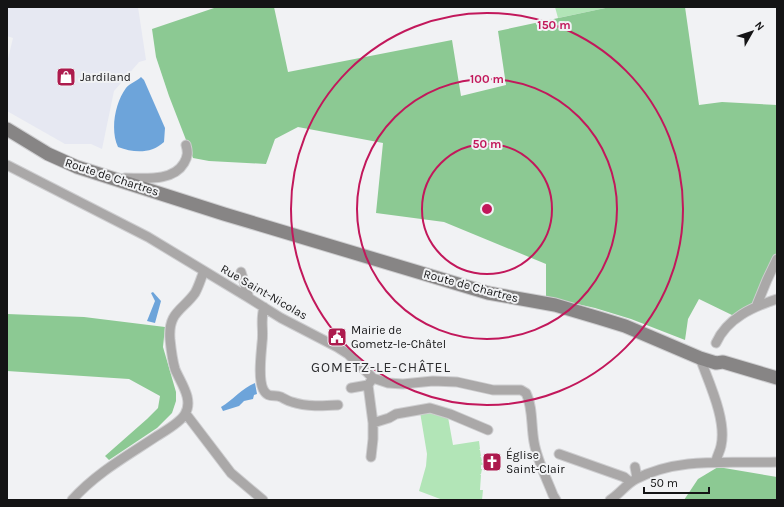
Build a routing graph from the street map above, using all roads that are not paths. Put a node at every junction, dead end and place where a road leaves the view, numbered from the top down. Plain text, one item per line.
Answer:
1 (7, 129) edge
2 (7, 139) edge
3 (186, 145) dead end
4 (7, 165) edge
5 (120, 183) junction
6 (777, 259) edge
7 (204, 271) junction
8 (241, 272) dead end
9 (249, 298) junction
10 (777, 299) edge
11 (264, 307) junction
12 (756, 307) junction
13 (716, 343) dead end
14 (700, 358) junction
15 (716, 363) junction
16 (777, 378) edge
17 (371, 382) junction
18 (777, 384) edge
19 (351, 388) dead end
20 (338, 405) dead end
21 (186, 414) junction
22 (373, 423) junction
23 (488, 430) dead end
24 (559, 454) dead end
25 (371, 457) dead end
26 (716, 461) junction
27 (777, 462) edge
28 (635, 467) dead end
29 (633, 480) junction
30 (72, 500) edge
31 (263, 500) edge
32 (556, 500) edge
33 (610, 500) edge

1 - 5 main road, Route de Chartres
2 - 5 main road, Route de Chartres
3 - 5 street
4 - 7 street, Rue Saint-Nicolas
5 - 14 main road, Route de Chartres
6 - 12 street
7 - 9 street, Rue Saint-Nicolas
7 - 21 street
8 - 9 street
9 - 11 street, Rue Saint-Nicolas
10 - 12 street
11 - 17 street, Rue Saint-Nicolas
11 - 20 street
12 - 13 street
14 - 15 main road, Route de Chartres
14 - 26 street
15 - 16 main road, Route de Chartres
15 - 18 main road, Route de Chartres
17 - 19 street
17 - 22 street
17 - 32 street, Rue Saint-Nicolas
21 - 30 street
21 - 31 street
22 - 23 street
22 - 25 street
24 - 29 street
26 - 27 street
26 - 29 street
28 - 29 street
29 - 33 street

